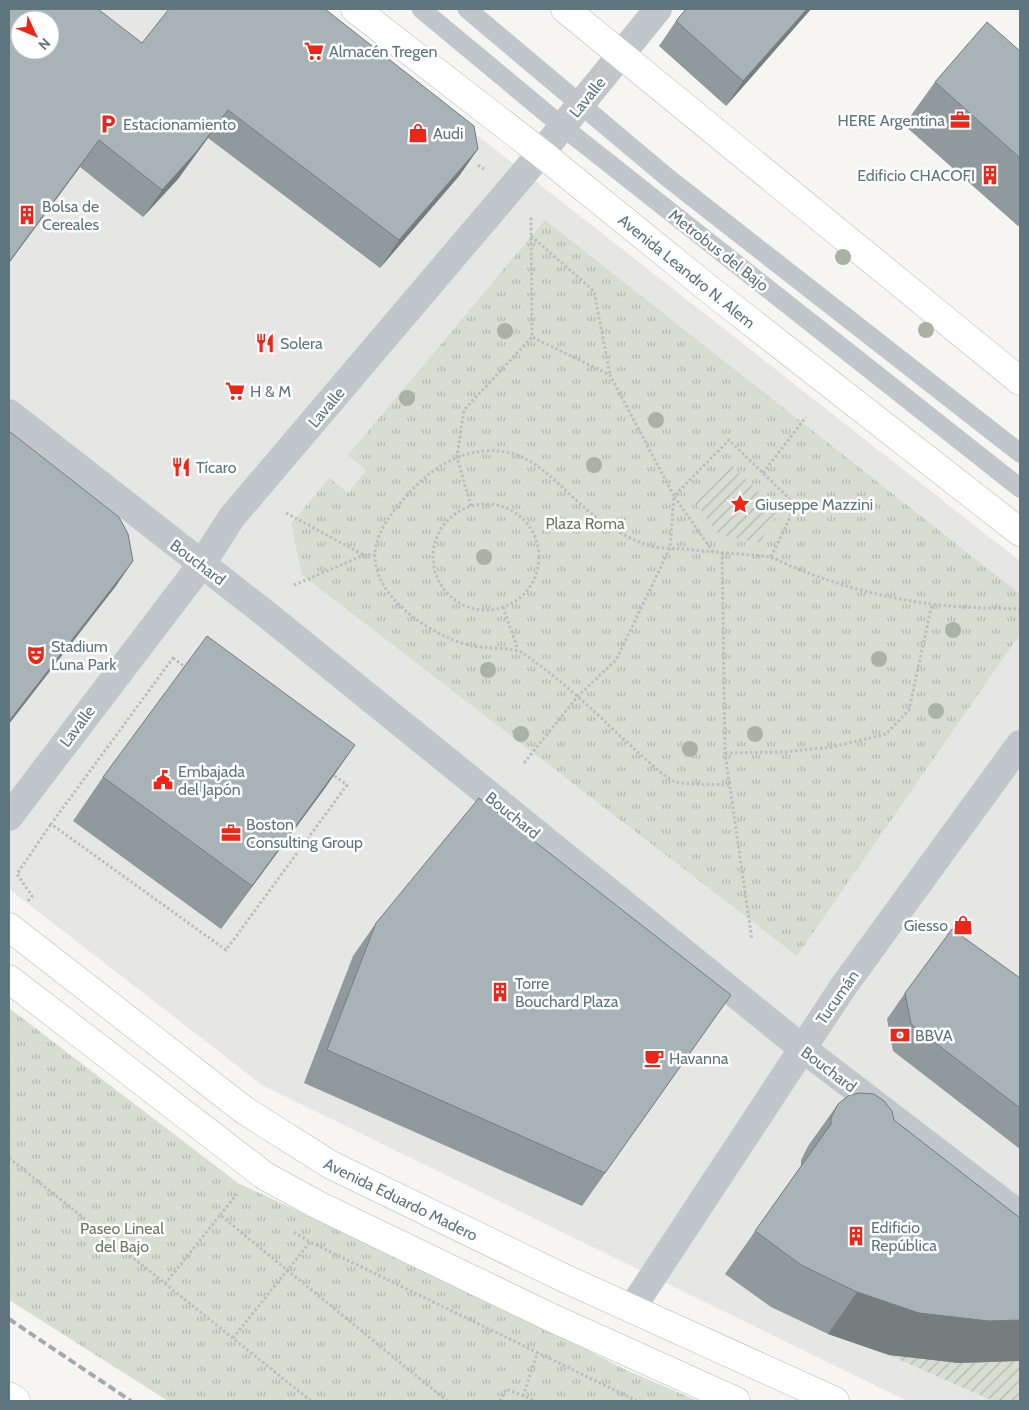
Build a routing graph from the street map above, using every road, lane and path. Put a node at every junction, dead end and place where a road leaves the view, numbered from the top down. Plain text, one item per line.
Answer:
1 (355, 9) edge
2 (421, 9) edge
3 (467, 9) edge
4 (566, 9) edge
5 (658, 9) edge
6 (620, 56) junction
7 (581, 105) junction
8 (563, 127) junction
9 (541, 153) junction
10 (532, 336) junction
11 (610, 375) junction
12 (1020, 381) edge
13 (9, 413) edge
14 (806, 417) dead end
15 (1020, 453) edge
16 (457, 457) junction
17 (763, 473) junction
18 (1020, 488) edge
19 (674, 496) junction
20 (471, 506) junction
21 (286, 513) dead end
22 (1020, 532) edge
23 (670, 548) junction
24 (713, 552) junction
25 (722, 552) junction
26 (364, 555) junction
27 (375, 555) junction
28 (771, 557) junction
29 (201, 565) junction
30 (294, 585) dead end
31 (932, 604) junction
32 (503, 607) junction
33 (1020, 609) edge
34 (518, 650) junction
35 (578, 696) junction
36 (1020, 744) edge
37 (725, 754) junction
38 (524, 763) dead end
39 (729, 785) junction
40 (9, 817) edge
41 (51, 824) junction
42 (9, 928) edge
43 (752, 940) dead end
44 (9, 979) edge
45 (802, 1048) junction
46 (9, 1158) edge
47 (238, 1194) dead end
48 (220, 1215) junction
49 (1020, 1215) edge
50 (310, 1242) dead end
51 (288, 1270) junction
52 (166, 1284) junction
53 (632, 1308) junction
54 (233, 1338) junction
55 (9, 1396) edge
56 (16, 1401) edge
57 (311, 1401) edge
58 (447, 1401) edge
59 (500, 1401) edge
60 (536, 1401) edge
61 (736, 1401) edge
62 (835, 1401) edge

1 - 9 main road, Avenida Leandro N. Alem
2 - 8 lane, Metrobus del Bajo
3 - 7 lane, Metrobus del Bajo
4 - 6 main road
5 - 6 street, Lavalle
6 - 7 street, Lavalle
6 - 12 main road
7 - 8 street, Lavalle
7 - 15 lane, Metrobus del Bajo
8 - 9 street, Lavalle
8 - 18 lane, Metrobus del Bajo
9 - 22 main road, Avenida Leandro N. Alem
9 - 29 street, Lavalle
10 - 11 path
10 - 11 path
10 - 16 path
11 - 19 path
13 - 29 street, Bouchard
14 - 17 path
16 - 20 path
16 - 23 path
16 - 27 path
17 - 19 path
17 - 28 path
19 - 23 path
19 - 24 path
20 - 32 path
20 - 32 path
21 - 26 path
23 - 24 path
23 - 35 path
24 - 25 path
25 - 28 path
25 - 37 path
26 - 27 path
26 - 30 path
27 - 34 path
28 - 31 path
29 - 40 street, Lavalle
29 - 45 street, Bouchard
31 - 33 path
31 - 37 path
32 - 34 path
34 - 35 path
35 - 38 path
35 - 39 path
36 - 45 street, Tucumán
37 - 39 path
39 - 43 path
41 - 41 path
41 - 42 path
42 - 53 main road, Avenida Eduardo Madero
44 - 61 main road
45 - 49 street, Bouchard
45 - 53 street, Tucumán
46 - 52 path
47 - 48 path
48 - 51 path
48 - 52 path
50 - 51 path
51 - 54 path
51 - 58 path
52 - 54 path
53 - 62 main road, Avenida Eduardo Madero
54 - 57 path
55 - 56 main road
59 - 60 path

